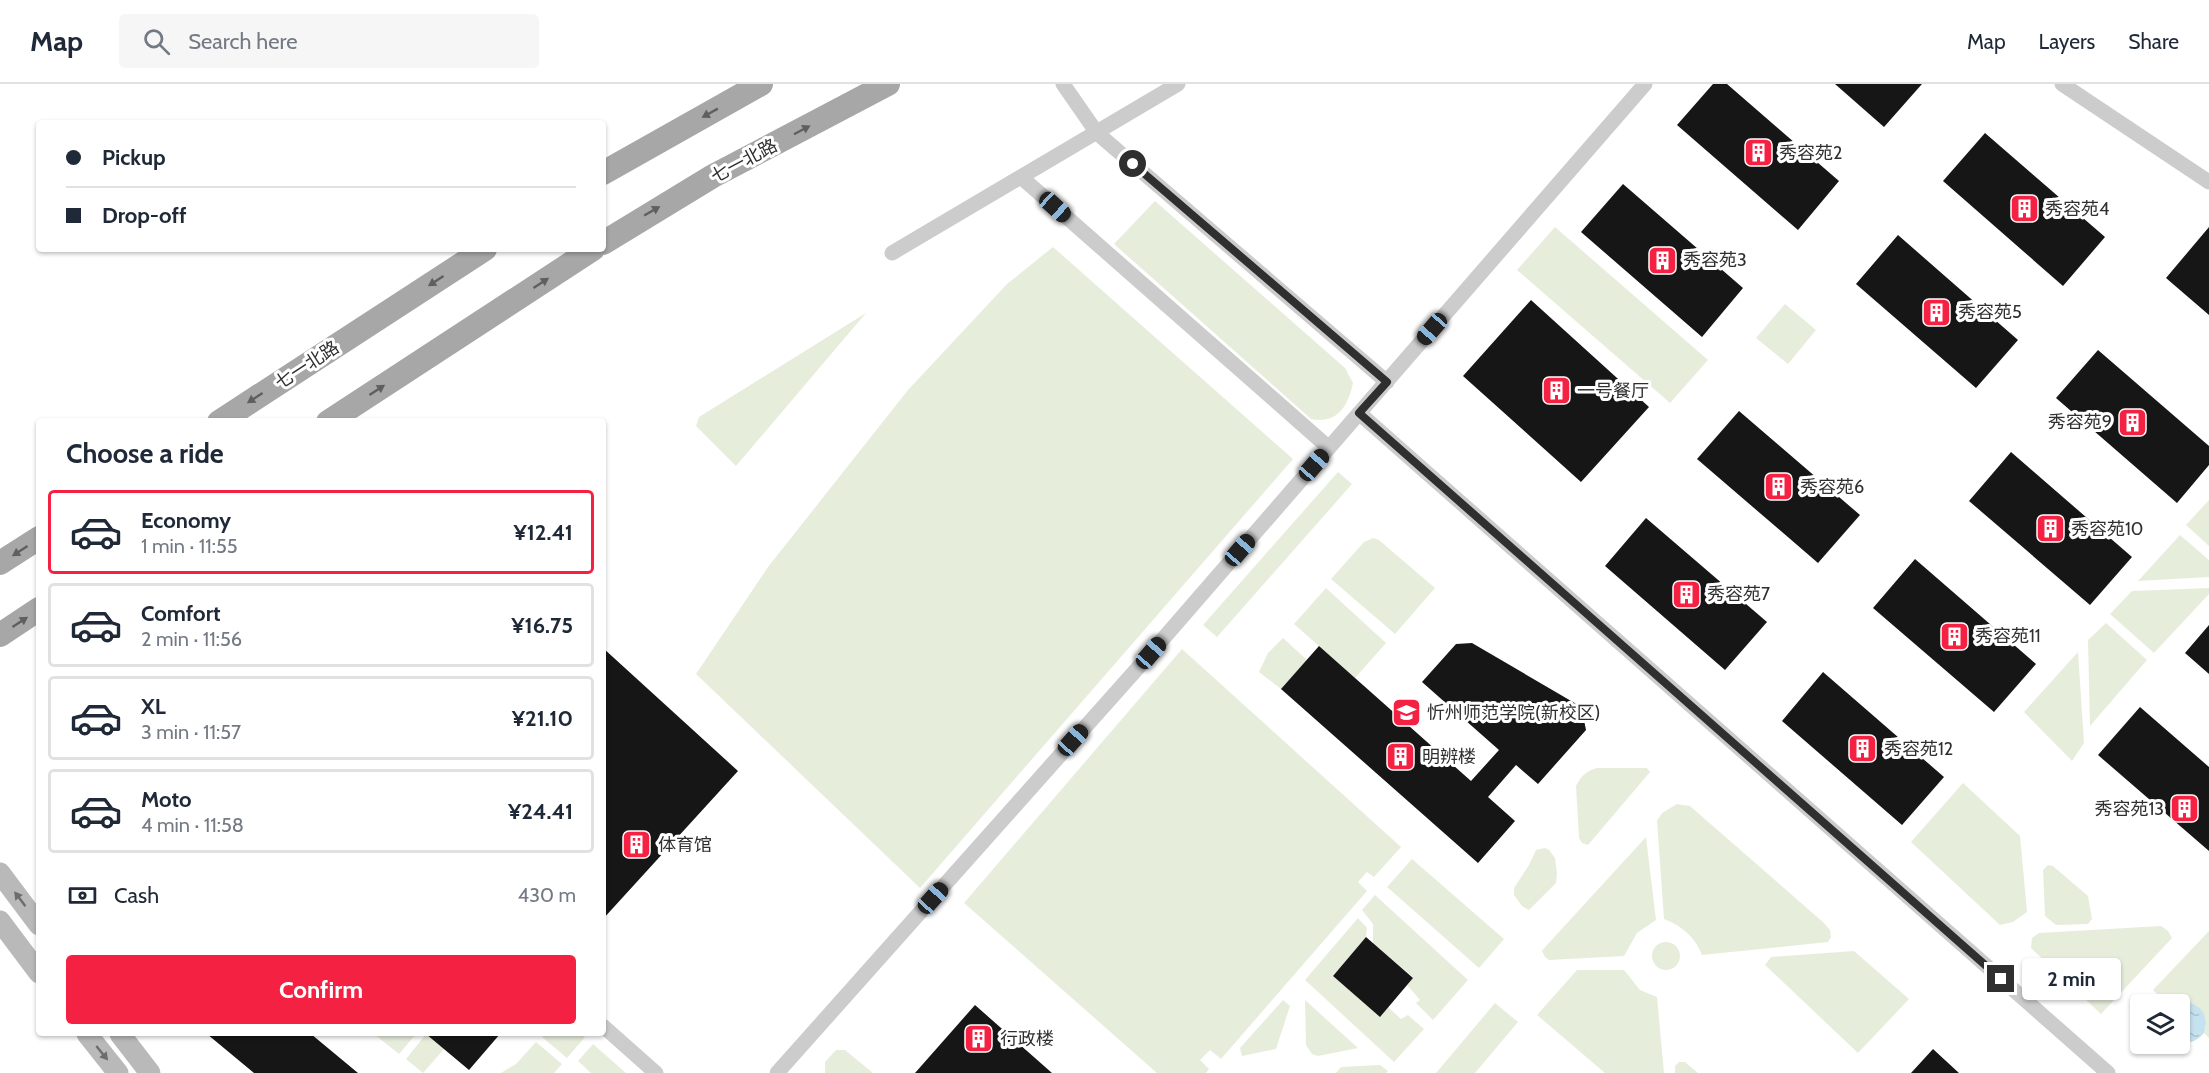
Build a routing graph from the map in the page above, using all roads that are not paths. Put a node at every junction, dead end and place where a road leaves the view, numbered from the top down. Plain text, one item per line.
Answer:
1 (761, 84) edge
2 (888, 84) edge
3 (1063, 84) edge
4 (1178, 84) edge
5 (1646, 84) edge
6 (2062, 84) edge
7 (1097, 133) junction
8 (606, 171) edge
9 (1021, 177) junction
10 (2209, 182) edge
11 (606, 241) edge
12 (480, 252) edge
13 (588, 252) edge
14 (892, 253) dead end
15 (1387, 382) junction
16 (1359, 413) junction
17 (225, 418) edge
18 (334, 418) edge
19 (1329, 448) junction
20 (36, 540) edge
21 (0, 563) edge
22 (36, 611) edge
23 (0, 635) edge
24 (0, 873) edge
25 (0, 921) edge
26 (36, 921) edge
27 (36, 969) edge
28 (606, 1029) edge
29 (89, 1036) edge
30 (122, 1036) edge
31 (118, 1073) edge
32 (150, 1073) edge
33 (656, 1073) edge
34 (777, 1073) edge
35 (2109, 1073) edge

1 -> 8 main road
11 -> 2 main road, 七一北路
3 - 7 street
4 - 7 street
5 - 15 street
6 - 10 street
7 - 9 street
7 - 15 street
9 - 14 street
9 - 19 street
12 -> 17 main road, 七一北路
18 -> 13 main road
15 - 16 street
16 - 19 street
16 - 35 street
19 - 34 street
20 -> 21 main road
23 -> 22 main road
26 -> 24 main road
25 - 27 main road
28 - 33 street
29 -> 31 main road
30 - 32 main road

